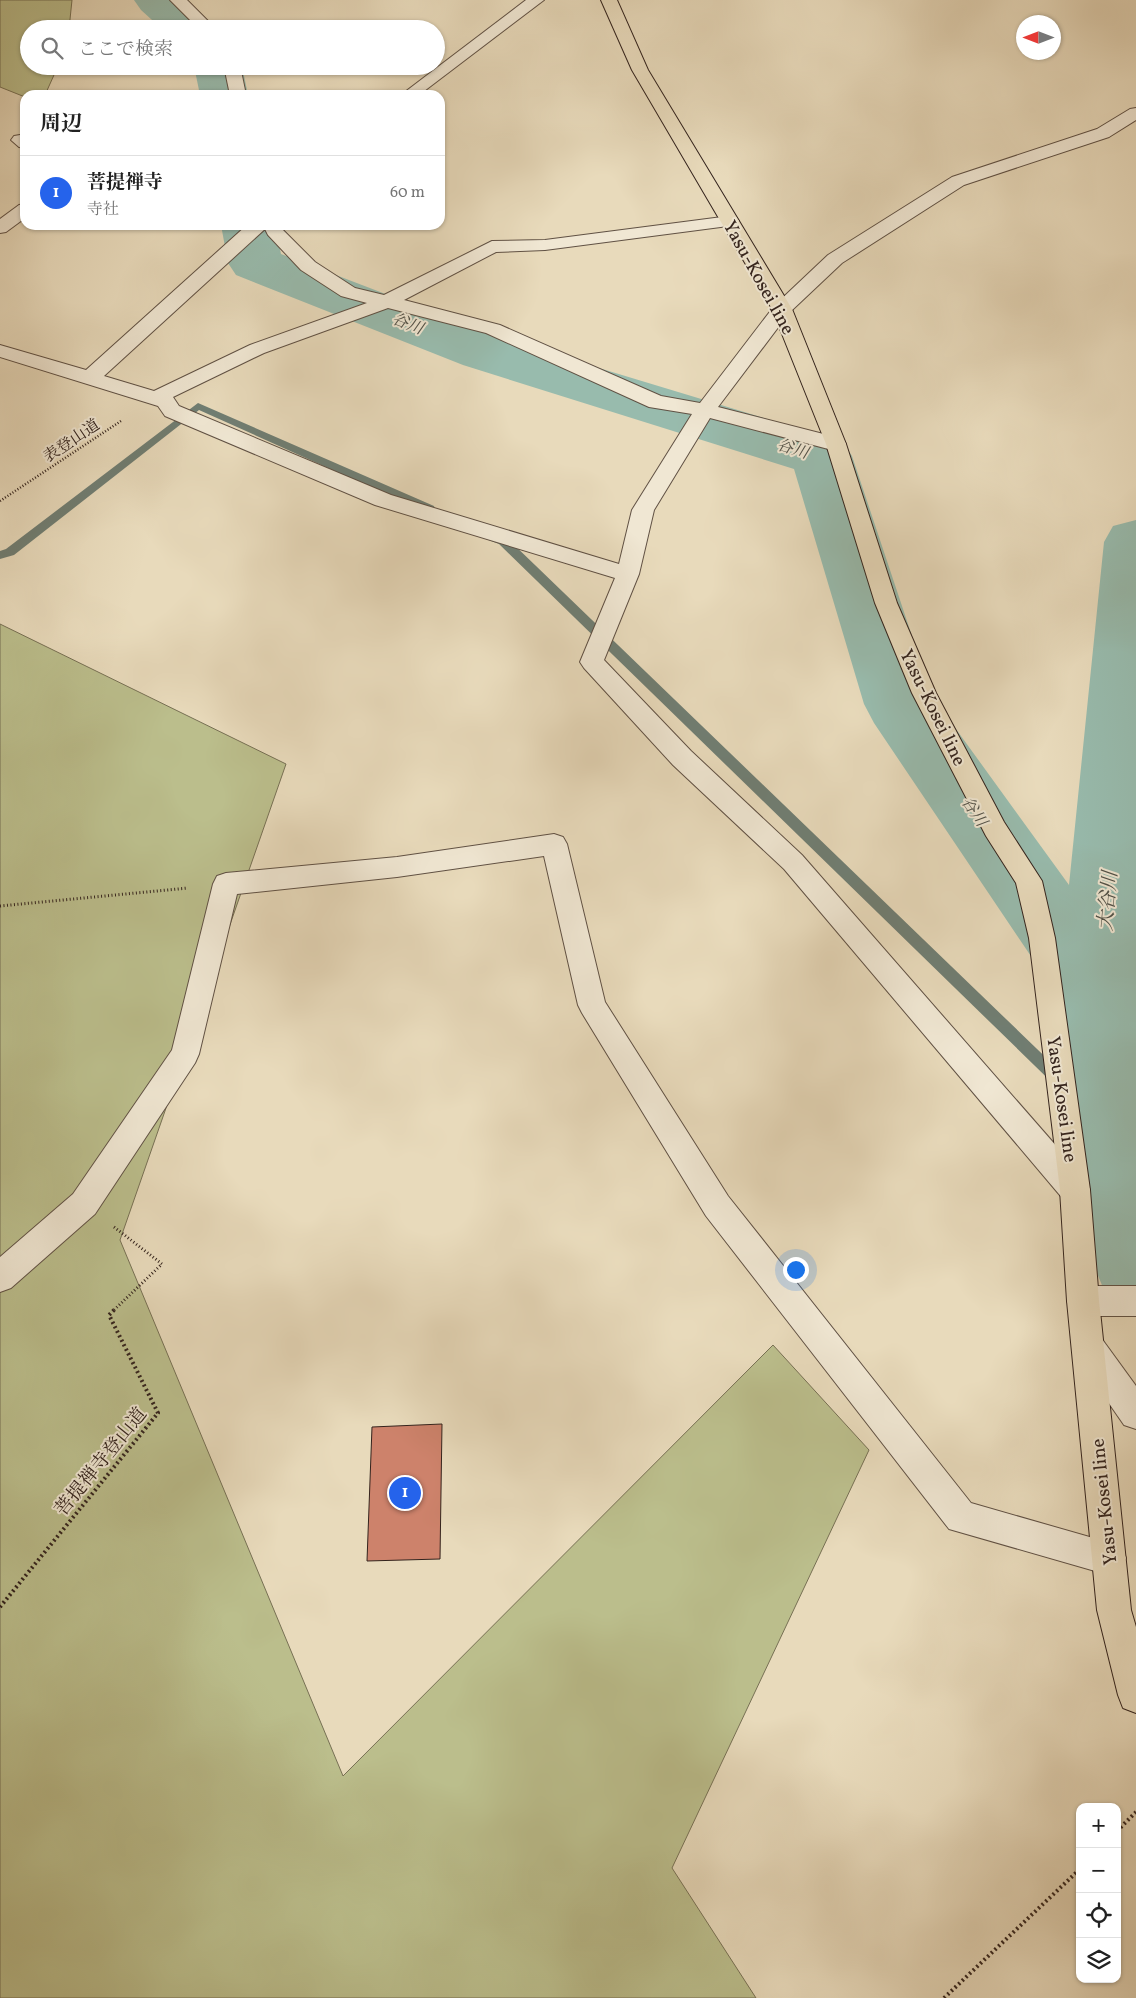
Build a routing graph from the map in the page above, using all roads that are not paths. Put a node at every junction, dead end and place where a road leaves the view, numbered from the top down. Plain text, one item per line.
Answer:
1 (536, 0) edge
2 (609, 0) edge
3 (189, 4) edge
4 (201, 20) edge
5 (445, 69) edge
6 (234, 75) edge
7 (437, 75) edge
8 (237, 90) edge
9 (417, 90) edge
10 (1136, 113) edge
11 (1103, 133) junction
12 (1136, 133) edge
13 (20, 213) edge
14 (730, 222) junction
15 (0, 228) edge
16 (253, 230) edge
17 (274, 230) edge
18 (386, 302) junction
19 (782, 309) junction
20 (0, 351) edge
21 (90, 378) junction
22 (155, 398) junction
23 (705, 410) junction
24 (836, 444) junction
25 (628, 574) junction
26 (1076, 1190) junction
27 (0, 1277) edge
28 (1083, 1301) junction
29 (1136, 1301) edge
30 (1088, 1346) junction
31 (1136, 1412) edge
32 (1109, 1558) junction
33 (1136, 1695) edge

1 - 5 street
2 - 14 main road, Yasu-Kosei line
3 - 4 street
6 - 8 street
7 - 9 street
10 - 11 street
11 - 12 street
11 - 19 street
13 - 15 street
14 - 18 street
14 - 19 main road, Yasu-Kosei line
16 - 21 street
17 - 18 street
18 - 22 street
18 - 23 street
19 - 23 street
19 - 24 main road, Yasu-Kosei line
20 - 21 street
21 - 22 street
22 - 25 street
23 - 24 street
23 - 25 street
24 - 26 main road, Yasu-Kosei line
25 - 26 street
26 - 28 main road, Yasu-Kosei line
27 - 32 street
28 - 29 street
28 - 30 main road, Yasu-Kosei line
30 - 31 street
30 - 32 main road, Yasu-Kosei line
32 - 33 main road, Yasu-Kosei line

